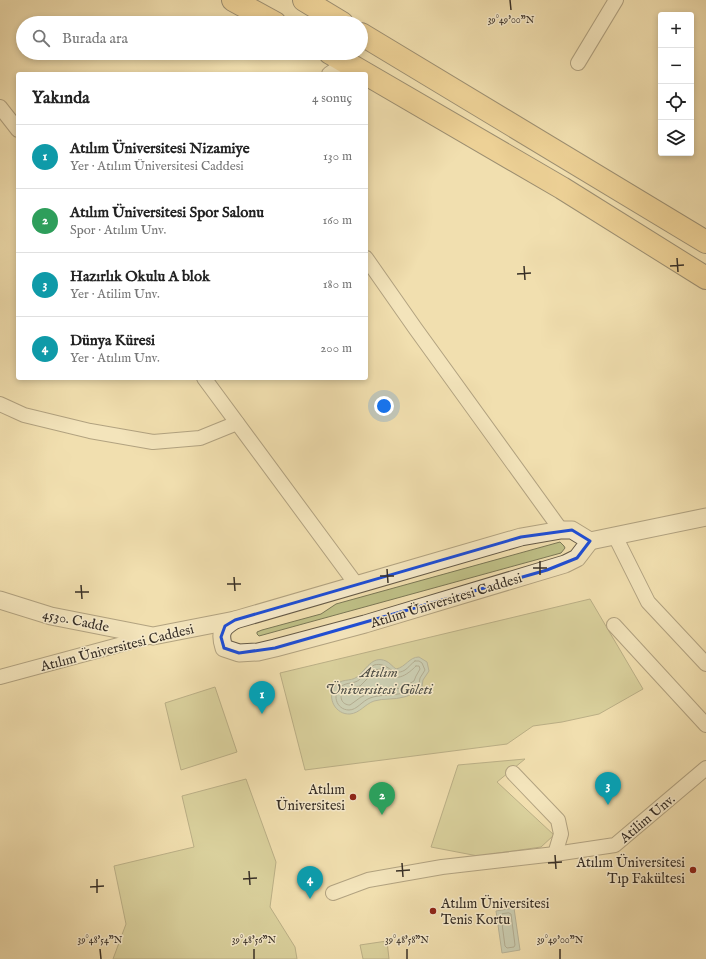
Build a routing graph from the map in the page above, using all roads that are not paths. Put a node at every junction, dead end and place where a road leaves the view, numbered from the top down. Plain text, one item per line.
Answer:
1 (233, 0) edge
2 (304, 0) edge
3 (616, 0) edge
4 (262, 16) edge
5 (330, 16) edge
6 (368, 38) edge
7 (335, 63) edge
8 (578, 63) dead end
9 (351, 72) edge
10 (368, 81) edge
11 (0, 107) edge
12 (16, 127) edge
13 (706, 242) edge
14 (368, 261) edge
15 (706, 278) edge
16 (205, 380) edge
17 (0, 404) edge
18 (237, 423) junction
19 (706, 517) edge
20 (561, 530) junction
21 (615, 536) junction
22 (590, 541) junction
23 (356, 584) junction
24 (0, 600) edge
25 (235, 620) junction
26 (614, 625) dead end
27 (153, 636) junction
28 (706, 664) edge
29 (0, 677) edge
30 (706, 725) edge
31 (706, 768) edge
32 (513, 773) dead end
33 (555, 854) junction
34 (333, 893) dead end

1 - 4 main road
2 - 5 main road
3 - 8 street
6 - 13 main road
7 - 9 main road
10 - 15 main road
11 - 12 street
14 - 20 street
16 - 18 street
17 - 18 street
18 - 23 street
19 - 21 street
20 - 22 street, Atılım Üniversitesi Caddesi
20 - 23 street, Atılım Üniversitesi Caddesi
21 - 22 street
21 - 28 street
22 - 25 street, Atılım Üniversitesi Caddesi
23 - 25 street, Atılım Üniversitesi Caddesi
24 - 27 street, 4530. Cadde
25 - 27 street, Atılım Üniversitesi Caddesi
26 - 30 street
27 - 29 street, Atılım Üniversitesi Caddesi
31 - 33 street, Atilim Unv.
32 - 33 street
33 - 34 street, Atilim Unv.

